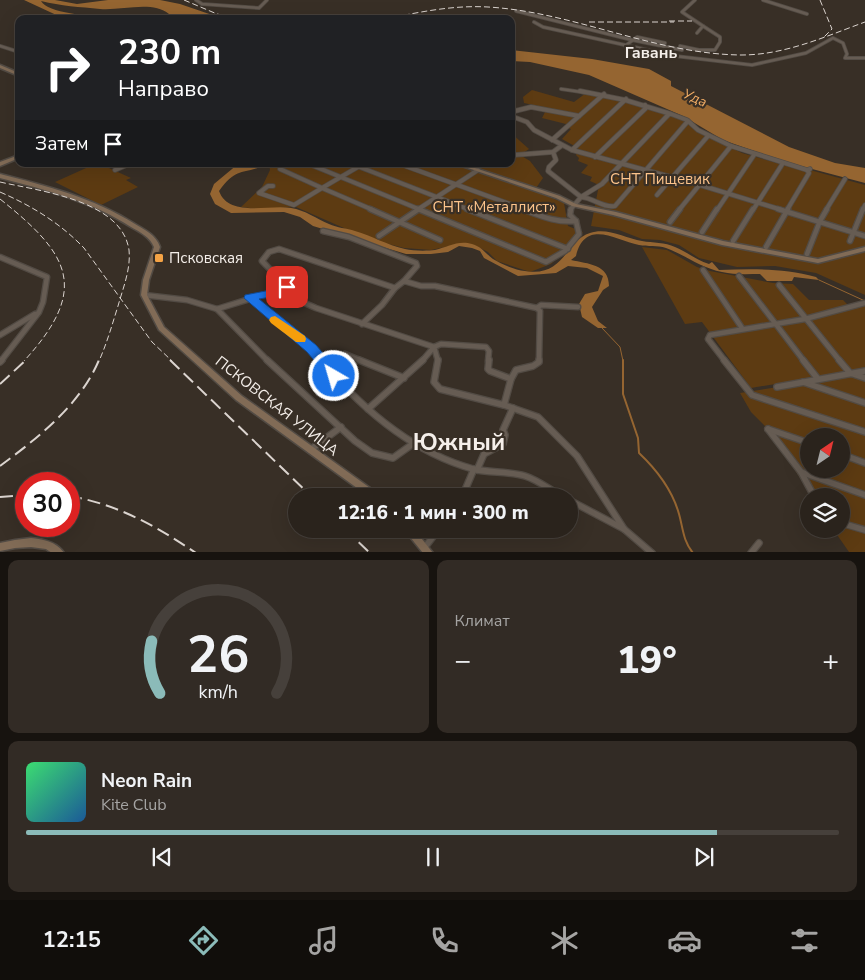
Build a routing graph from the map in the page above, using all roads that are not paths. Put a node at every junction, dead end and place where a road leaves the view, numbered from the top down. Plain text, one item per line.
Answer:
1 (196, 0) edge
2 (267, 0) edge
3 (696, 0) edge
4 (763, 0) edge
5 (516, 11) dead end
6 (808, 14) dead end
7 (534, 22) dead end
8 (702, 26) junction
9 (697, 33) dead end
10 (632, 40) junction
11 (0, 46) edge
12 (625, 46) junction
13 (682, 50) dead end
14 (15, 51) edge
15 (865, 58) edge
16 (0, 66) edge
17 (15, 73) edge
18 (561, 89) dead end
19 (604, 94) junction
20 (626, 99) junction
21 (645, 105) junction
22 (515, 111) edge
23 (669, 114) junction
24 (579, 116) junction
25 (515, 118) edge
26 (688, 122) junction
27 (708, 136) junction
28 (552, 140) junction
29 (561, 146) junction
30 (730, 146) junction
31 (572, 150) junction
32 (553, 152) junction
33 (515, 155) edge
34 (754, 155) junction
35 (595, 157) junction
36 (15, 158) edge
37 (783, 163) junction
38 (0, 164) edge
39 (622, 164) junction
40 (122, 167) edge
41 (316, 167) edge
42 (358, 167) edge
43 (366, 167) edge
44 (408, 167) edge
45 (470, 167) edge
46 (280, 169) dead end
47 (115, 170) dead end
48 (478, 170) junction
49 (645, 170) junction
50 (0, 176) edge
51 (340, 177) junction
52 (672, 177) junction
53 (845, 179) dead end
54 (456, 185) junction
55 (700, 185) junction
56 (273, 186) dead end
57 (322, 188) junction
58 (728, 193) junction
59 (657, 195) dead end
60 (582, 197) junction
61 (437, 198) junction
62 (757, 202) junction
63 (574, 204) junction
64 (865, 205) edge
65 (420, 209) junction
66 (787, 211) junction
67 (115, 213) joint
68 (576, 221) junction
69 (820, 221) junction
70 (401, 222) junction
71 (670, 222) dead end
72 (323, 230) dead end
73 (702, 232) dead end
74 (854, 232) junction
75 (379, 236) dead end
76 (865, 236) edge
77 (440, 240) dead end
78 (733, 241) dead end
79 (850, 241) dead end
80 (766, 247) dead end
81 (568, 249) junction
82 (865, 249) edge
83 (807, 254) dead end
84 (0, 258) edge
85 (702, 270) dead end
86 (739, 276) dead end
87 (404, 281) junction
88 (779, 285) dead end
89 (395, 288) junction
90 (285, 291) junction
91 (144, 295) junction
92 (250, 298) junction
93 (865, 303) edge
94 (578, 307) dead end
95 (537, 308) junction
96 (217, 309) junction
97 (39, 312) junction
98 (805, 319) junction
99 (362, 324) junction
100 (775, 324) junction
101 (742, 328) junction
102 (0, 336) edge
103 (434, 348) junction
104 (345, 354) dead end
105 (0, 362) edge
106 (865, 371) edge
107 (850, 373) junction
108 (404, 378) junction
109 (511, 378) junction
110 (865, 378) edge
111 (818, 379) junction
112 (802, 381) junction
113 (777, 387) dead end
114 (865, 403) edge
115 (504, 405) junction
116 (513, 408) junction
117 (368, 409) junction
118 (341, 428) junction
119 (865, 432) edge
120 (800, 440) edge
121 (414, 443) junction
122 (310, 450) junction
123 (850, 457) edge
124 (865, 462) edge
125 (475, 470) junction
126 (800, 471) edge
127 (818, 478) edge
128 (363, 488) edge
129 (466, 488) edge
130 (547, 488) edge
131 (865, 495) edge
132 (578, 505) edge
133 (850, 526) edge
134 (624, 530) junction
135 (865, 530) edge
136 (417, 538) edge
137 (434, 538) edge
138 (759, 543) dead end
139 (0, 547) edge
140 (427, 550) edge
141 (60, 552) edge
142 (652, 552) edge
143 (751, 552) edge

1 - 2 street
3 - 8 street
4 - 6 street
5 - 10 street
7 - 12 street
8 - 9 street
8 - 10 street
10 - 12 street
10 - 13 street
11 - 14 street
12 - 15 street
16 - 17 street
18 - 19 street
19 - 20 street
19 - 24 street
20 - 21 street
20 - 31 street
21 - 23 street
21 - 35 street
22 - 24 street
23 - 26 street
23 - 39 street
24 - 28 street
25 - 28 street
26 - 27 street
26 - 49 street
27 - 30 street
27 - 52 street
28 - 29 street
29 - 31 street
29 - 32 street
30 - 34 street
30 - 55 street
31 - 35 street
32 - 33 street
32 - 60 street
34 - 37 street
34 - 58 street
35 - 39 street
36 - 38 street
37 - 62 street
37 - 66 street
39 - 49 street
39 - 60 street
40 - 47 street
41 - 51 street
42 - 51 street
43 - 61 street
44 - 54 street
45 - 48 street
46 - 57 street
48 - 54 street
48 - 63 street
49 - 52 street
49 - 60 street
50 - 67 street
51 - 57 street
51 - 65 street
52 - 55 street
52 - 59 street
53 - 69 street
54 - 61 street
54 - 68 street
55 - 58 street
55 - 71 street
56 - 57 street
57 - 70 street
58 - 62 street
58 - 73 street
60 - 63 street
61 - 65 street
61 - 81 street
62 - 66 street
62 - 78 street
63 - 68 street
63 - 82 street
64 - 74 street
65 - 70 street
65 - 81 street
66 - 69 street
66 - 80 street
67 - 91 street
68 - 81 street
69 - 74 street
69 - 83 street
70 - 75 street
70 - 77 street
72 - 87 street
74 - 76 street
74 - 79 street
84 - 97 street
85 - 101 street
86 - 100 street
87 - 89 street
87 - 95 street
88 - 98 street
89 - 90 street
89 - 99 street
90 - 92 street
90 - 99 street
91 - 96 street
91 - 122 street, ПСКОВСКАЯ УЛИЦА
92 - 96 street
92 - 117 street
93 - 98 street
94 - 95 street
95 - 109 street
96 - 118 street
97 - 102 street
97 - 105 street
98 - 100 street
98 - 107 street
99 - 103 street
100 - 101 street
100 - 111 street
101 - 119 street
103 - 108 street
103 - 109 street
103 - 115 street
104 - 108 street
106 - 107 street
107 - 110 street
107 - 111 street
108 - 117 street
109 - 115 street
111 - 112 street
112 - 113 street
112 - 114 street
115 - 116 street
116 - 125 street
116 - 134 street
117 - 121 street
118 - 121 street
118 - 122 street
120 - 126 street
121 - 125 street
122 - 128 street, ПСКОВСКАЯ УЛИЦА
123 - 124 street
125 - 129 street
125 - 130 street
127 - 131 street
132 - 134 street
133 - 135 street
134 - 142 street
136 - 140 street
137 - 140 street
138 - 143 street
139 - 141 street

